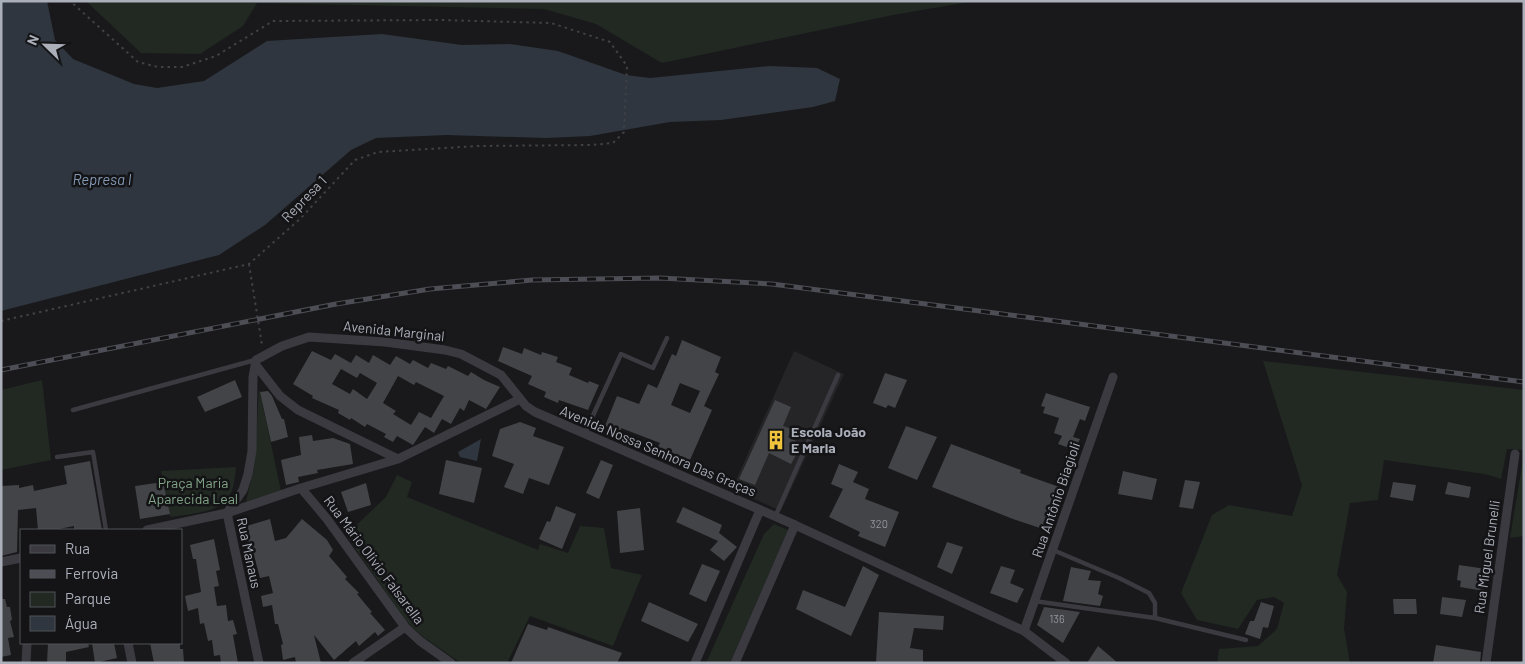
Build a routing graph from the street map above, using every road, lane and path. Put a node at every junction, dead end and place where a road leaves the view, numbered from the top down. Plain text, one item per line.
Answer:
1 (70, 1) edge
2 (249, 264) junction
3 (1, 321) edge
4 (666, 338) dead end
5 (258, 359) junction
6 (838, 376) dead end
7 (1113, 378) dead end
8 (520, 399) junction
9 (72, 410) dead end
10 (584, 434) junction
11 (1516, 454) dead end
12 (57, 457) dead end
13 (398, 459) junction
14 (301, 488) junction
15 (760, 510) junction
16 (227, 513) junction
17 (775, 517) junction
18 (795, 524) junction
19 (106, 529) edge
20 (152, 529) edge
21 (1052, 550) junction
22 (20, 558) edge
23 (1, 562) edge
24 (1034, 601) junction
25 (1155, 618) junction
26 (404, 627) junction
27 (1024, 631) junction
28 (1246, 640) dead end
29 (27, 644) edge
30 (128, 644) edge
31 (26, 663) edge
32 (132, 663) edge
33 (259, 663) edge
34 (353, 663) edge
35 (451, 663) edge
36 (695, 663) edge
37 (735, 663) edge
38 (1066, 663) edge
39 (1486, 663) edge

1 - 2 path, Represa 1
2 - 3 path, Represa 1
2 - 5 path
4 - 10 lane
5 - 8 street, Avenida Marginal
5 - 9 lane
5 - 13 street
5 - 16 street, Rua Manaus
6 - 17 lane
7 - 21 street, Rua Antônio Biagioli
8 - 10 street, Avenida Nossa Senhora Das Graças
8 - 13 street
10 - 15 street, Avenida Nossa Senhora Das Graças
11 - 39 street, Rua Miguel Brunelli
12 - 19 lane
13 - 14 street
14 - 16 street
14 - 26 street, Rua Mário Olivio Falsarella
15 - 17 street, Avenida Nossa Senhora Das Graças
15 - 36 street
16 - 20 street
16 - 33 street, Rua Manaus
17 - 18 street, Avenida Nossa Senhora Das Graças
18 - 27 street, Avenida Nossa Senhora Das Graças
18 - 37 street
21 - 24 street, Rua Antônio Biagioli
21 - 25 lane
22 - 23 street
24 - 25 lane
24 - 27 street, Rua Antônio Biagioli
25 - 28 lane
26 - 34 street
26 - 35 street, Rua Mário Olivio Falsarella
27 - 38 street, Avenida Nossa Senhora Das Graças
29 - 31 street
30 - 32 street

